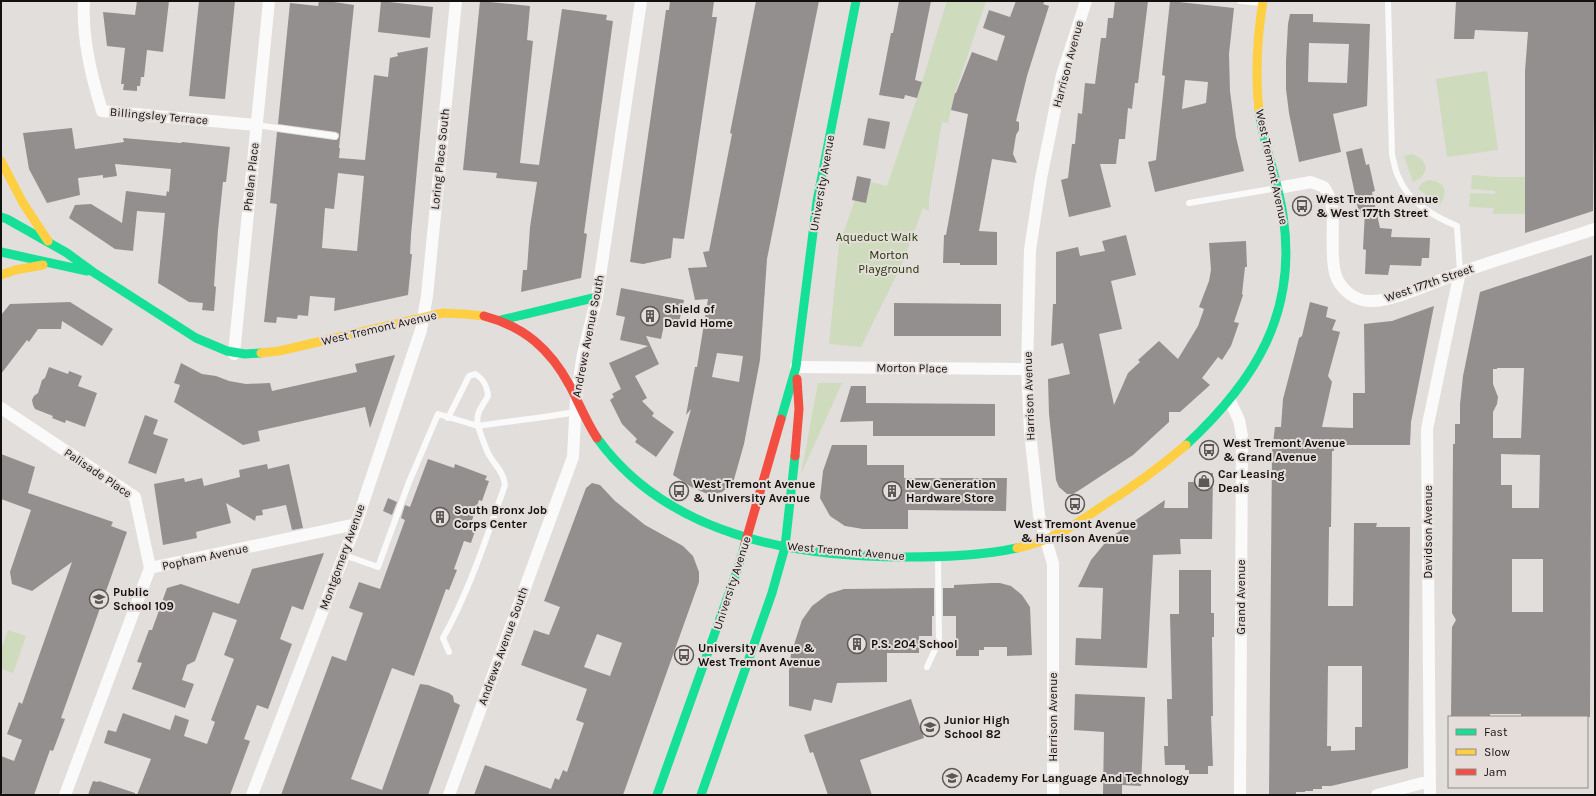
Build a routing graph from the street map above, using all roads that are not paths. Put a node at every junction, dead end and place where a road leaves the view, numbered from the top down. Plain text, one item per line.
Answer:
1 (84, 1) edge
2 (269, 1) edge
3 (456, 1) edge
4 (641, 1) edge
5 (856, 1) edge
6 (1086, 1) edge
7 (1240, 1) edge
8 (1388, 1) edge
9 (1262, 2) edge
10 (256, 125) junction
11 (335, 136) dead end
12 (1, 161) edge
13 (1278, 188) junction
14 (1189, 204) dead end
15 (1, 217) edge
16 (1595, 229) edge
17 (48, 241) junction
18 (1, 252) edge
19 (55, 264) junction
20 (93, 272) junction
21 (1460, 272) junction
22 (1, 275) edge
23 (597, 297) junction
24 (424, 317) junction
25 (501, 320) junction
26 (234, 354) junction
27 (796, 367) junction
28 (1027, 369) junction
29 (576, 399) junction
30 (1230, 401) junction
31 (1, 408) edge
32 (575, 412) junction
33 (448, 418) junction
34 (478, 426) junction
35 (356, 524) junction
36 (746, 538) junction
37 (1046, 540) junction
38 (784, 547) junction
39 (344, 555) junction
40 (938, 557) junction
41 (150, 568) junction
42 (449, 652) dead end
43 (927, 666) dead end
44 (1430, 781) junction
45 (65, 795) edge
46 (252, 795) edge
47 (449, 795) edge
48 (657, 795) edge
49 (701, 795) edge
50 (1053, 795) edge
51 (1240, 795) edge
52 (1377, 795) edge
53 (1430, 795) edge

1 - 10 street, Billingsley Terrace
2 - 10 street, Phelan Place
3 - 24 street, Loring Place South
4 - 23 street, Andrews Avenue South
5 - 27 main road, University Avenue
6 - 28 street, Harrison Avenue
7 - 9 lane
8 - 21 lane
9 - 13 main road, West Tremont Avenue
10 - 11 lane
10 - 26 street, Phelan Place
12 - 17 main road
13 - 14 lane
13 - 21 street, West 177th Street
13 - 30 main road, West Tremont Avenue
15 - 17 main road, West Tremont Avenue
16 - 21 street, West 177th Street
17 - 20 main road, West Tremont Avenue
18 - 19 main road, West Tremont Avenue
19 - 20 main road, West Tremont Avenue
19 - 22 main road
20 - 26 main road, West Tremont Avenue
21 - 44 street, Davidson Avenue
23 - 25 main road
23 - 29 street, Andrews Avenue South
24 - 25 main road, West Tremont Avenue
24 - 26 main road, West Tremont Avenue
24 - 35 street, Montgomery Avenue
25 - 29 main road, West Tremont Avenue
27 - 28 street, Morton Place
27 - 36 main road, University Avenue
27 - 38 main road, University Avenue
28 - 37 street, Harrison Avenue
29 - 32 street, Andrews Avenue South
29 - 36 main road, West Tremont Avenue
30 - 37 main road, West Tremont Avenue
30 - 51 street, Grand Avenue
31 - 41 street, Palisade Place
32 - 34 lane
32 - 47 street, Andrews Avenue South
33 - 34 lane
33 - 34 lane
33 - 39 lane
34 - 42 lane
35 - 39 street, Montgomery Avenue
35 - 41 street, Popham Avenue
36 - 38 main road, West Tremont Avenue
36 - 48 main road, University Avenue
37 - 40 main road, West Tremont Avenue
37 - 50 street, Harrison Avenue
38 - 40 main road, West Tremont Avenue
38 - 49 main road, University Avenue
39 - 46 street, Montgomery Avenue
40 - 43 lane
41 - 45 street, Popham Avenue
44 - 52 street
44 - 53 street, Davidson Avenue

